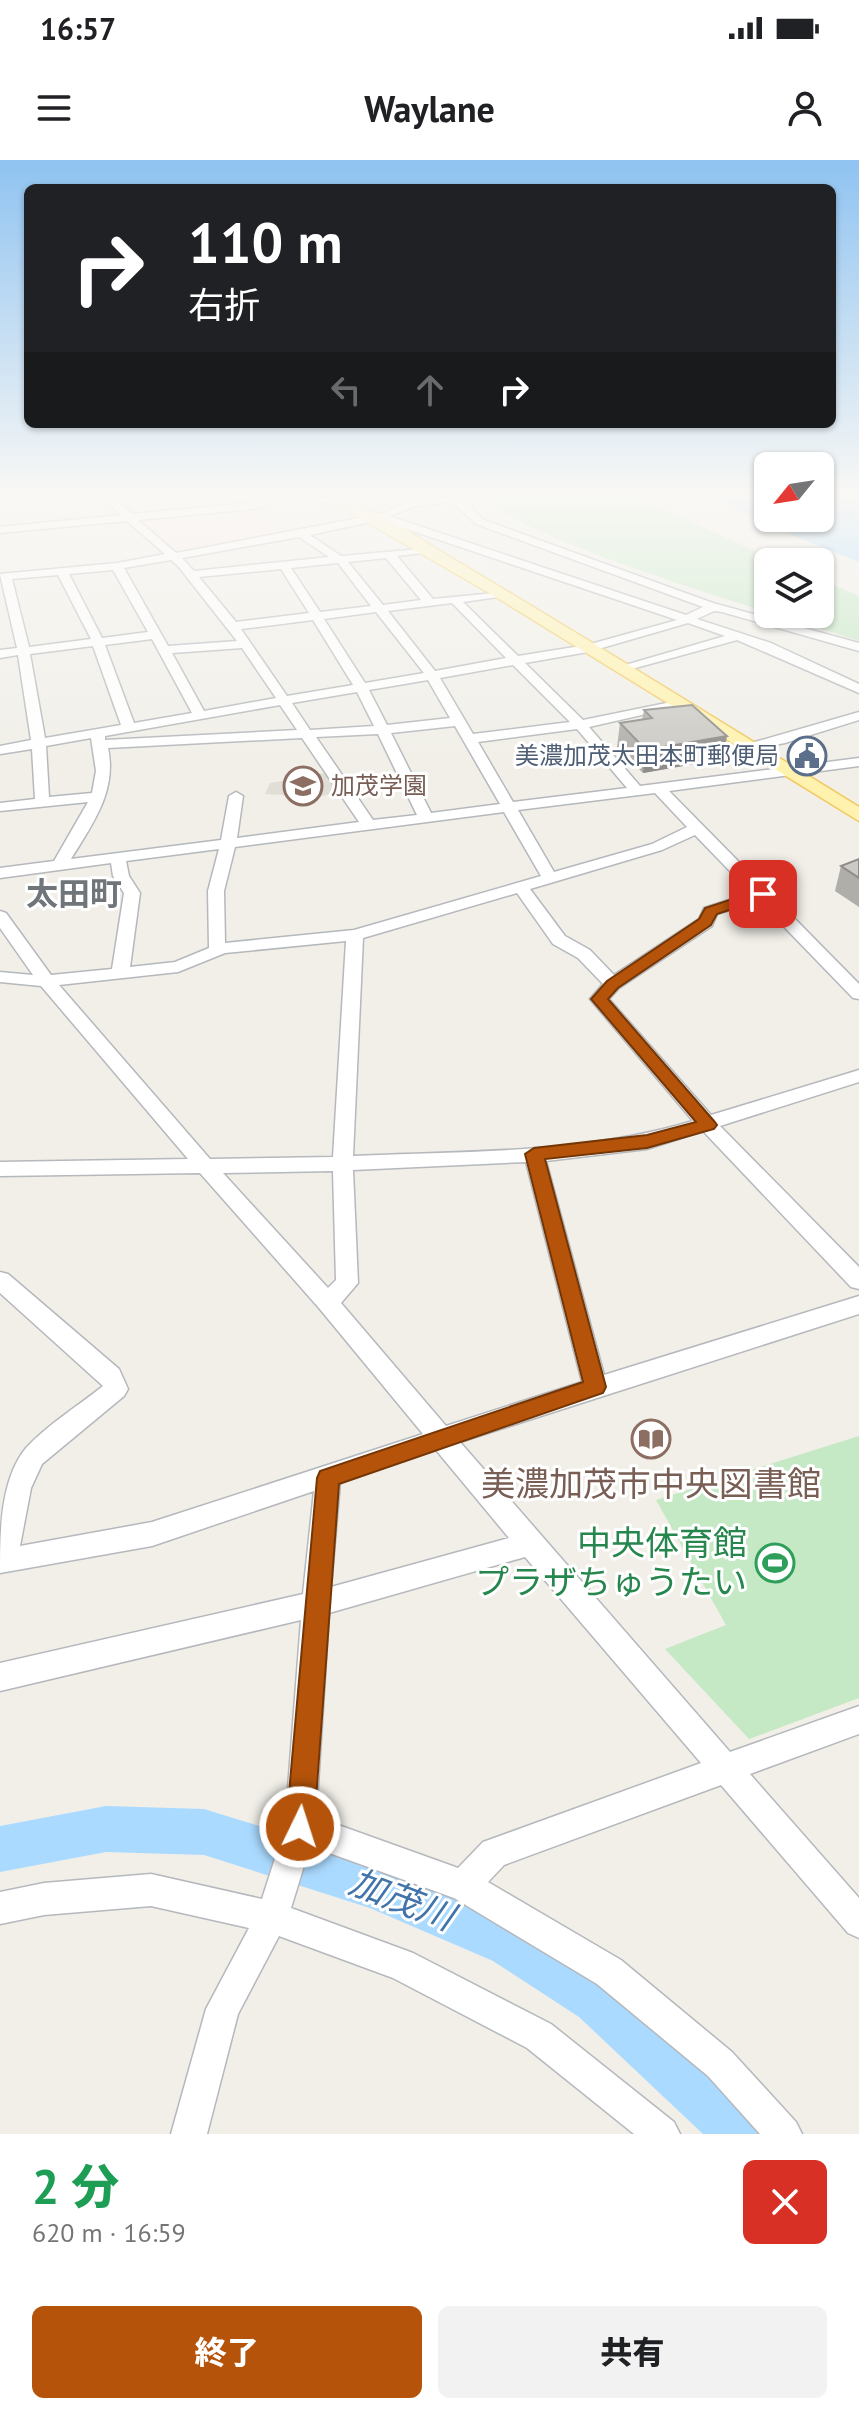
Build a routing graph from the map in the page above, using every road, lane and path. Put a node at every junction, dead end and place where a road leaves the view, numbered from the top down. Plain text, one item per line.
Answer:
1 (5, 584) edge
2 (68, 584) edge
3 (127, 584) edge
4 (197, 584) edge
5 (296, 584) edge
6 (361, 584) edge
7 (414, 584) edge
8 (484, 584) edge
9 (584, 584) edge
10 (654, 584) edge
11 (501, 594) junction
12 (455, 600) junction
13 (430, 603) junction
14 (715, 606) junction
15 (381, 609) junction
16 (316, 616) junction
17 (686, 619) junction
18 (233, 626) junction
19 (155, 635) junction
20 (739, 636) junction
21 (98, 642) junction
22 (245, 644) junction
23 (859, 647) edge
24 (588, 648) junction
25 (163, 650) junction
26 (24, 651) junction
27 (0, 654) edge
28 (859, 655) edge
29 (514, 661) junction
30 (621, 668) junction
31 (432, 675) junction
32 (361, 687) junction
33 (859, 689) edge
34 (284, 701) junction
35 (676, 703) junction
36 (200, 715) junction
37 (859, 716) edge
38 (459, 721) junction
39 (580, 725) junction
40 (129, 728) junction
41 (382, 730) junction
42 (305, 732) junction
43 (99, 738) junction
44 (469, 739) junction
45 (41, 743) junction
46 (748, 746) junction
47 (0, 750) edge
48 (859, 762) edge
49 (790, 771) junction
50 (659, 789) junction
51 (638, 792) junction
52 (100, 796) junction
53 (236, 796) dead end
54 (42, 802) junction
55 (0, 807) edge
56 (507, 808) junction
57 (859, 815) edge
58 (427, 819) junction
59 (369, 826) junction
60 (699, 827) junction
61 (227, 844) junction
62 (118, 858) junction
63 (59, 866) junction
64 (0, 873) edge
65 (550, 878) junction
66 (521, 887) junction
67 (763, 894) junction
68 (0, 916) edge
69 (355, 935) junction
70 (217, 950) junction
71 (120, 973) junction
72 (0, 977) edge
73 (46, 981) junction
74 (613, 984) junction
75 (859, 994) edge
76 (859, 1076) edge
77 (708, 1125) junction
78 (534, 1154) junction
79 (343, 1164) junction
80 (206, 1167) junction
81 (0, 1169) edge
82 (0, 1280) edge
83 (859, 1281) edge
84 (327, 1302) junction
85 (859, 1305) edge
86 (595, 1387) junction
87 (442, 1437) junction
88 (328, 1478) junction
89 (530, 1544) junction
90 (2, 1560) edge
91 (316, 1604) junction
92 (0, 1677) edge
93 (859, 1720) edge
94 (727, 1769) junction
95 (300, 1827) junction
96 (463, 1885) junction
97 (0, 1908) edge
98 (272, 1917) junction
99 (859, 1922) edge
100 (189, 2134) edge
101 (662, 2134) edge
102 (784, 2134) edge

1 - 26 street
2 - 21 street
3 - 19 street
4 - 18 street
5 - 16 street
6 - 15 street
7 - 13 street
8 - 11 main road
9 - 17 street
10 - 14 street
11 - 12 street
11 - 24 main road
12 - 13 street
12 - 29 street
13 - 15 street
14 - 17 street
14 - 23 street
14 - 28 street
15 - 16 street
15 - 31 street
16 - 18 street
16 - 32 street
17 - 20 street
17 - 24 street
18 - 22 street
19 - 21 street
19 - 25 street
20 - 30 street
20 - 33 street
21 - 26 street
21 - 40 street
22 - 25 street
22 - 34 street
24 - 29 street
24 - 30 main road
25 - 36 street
26 - 27 street
26 - 45 street
29 - 31 street
29 - 39 street
30 - 35 main road
31 - 32 street
31 - 38 street
32 - 34 street
32 - 41 street
34 - 36 street
34 - 42 street
35 - 39 street
35 - 46 main road
36 - 40 street
37 - 46 street
38 - 41 street
38 - 44 street
39 - 44 street
39 - 51 street
40 - 43 street
41 - 42 street
41 - 58 street
42 - 43 street
42 - 59 street
43 - 45 street
43 - 52 street
44 - 56 street
45 - 47 street
45 - 54 street
46 - 49 main road
48 - 49 street
49 - 50 street
49 - 57 main road
50 - 51 street
50 - 60 street
51 - 56 street
52 - 54 street
52 - 63 street
53 - 61 street
54 - 55 street
56 - 58 street
56 - 65 street
58 - 59 street
59 - 61 street
60 - 65 street
60 - 67 street
61 - 62 street
61 - 70 street
62 - 63 street
62 - 71 street
63 - 64 street
65 - 66 street
66 - 69 street
66 - 74 street
67 - 74 street
67 - 75 street
68 - 73 street
69 - 70 street
69 - 79 street
70 - 71 street
71 - 73 street
72 - 73 street
73 - 80 street
74 - 77 street
76 - 77 street
77 - 78 street
77 - 83 street
78 - 79 street
78 - 86 street
79 - 80 street
79 - 84 street
80 - 81 street
80 - 84 street
82 - 90 street
84 - 87 street
85 - 86 street
86 - 87 street
87 - 88 street
87 - 89 street
88 - 90 street
88 - 91 street
89 - 91 street
89 - 94 street
91 - 92 street
91 - 95 street
93 - 94 street
94 - 96 street
94 - 99 street
95 - 96 street
95 - 98 street
96 - 102 street
97 - 98 street
98 - 100 street
98 - 101 street

